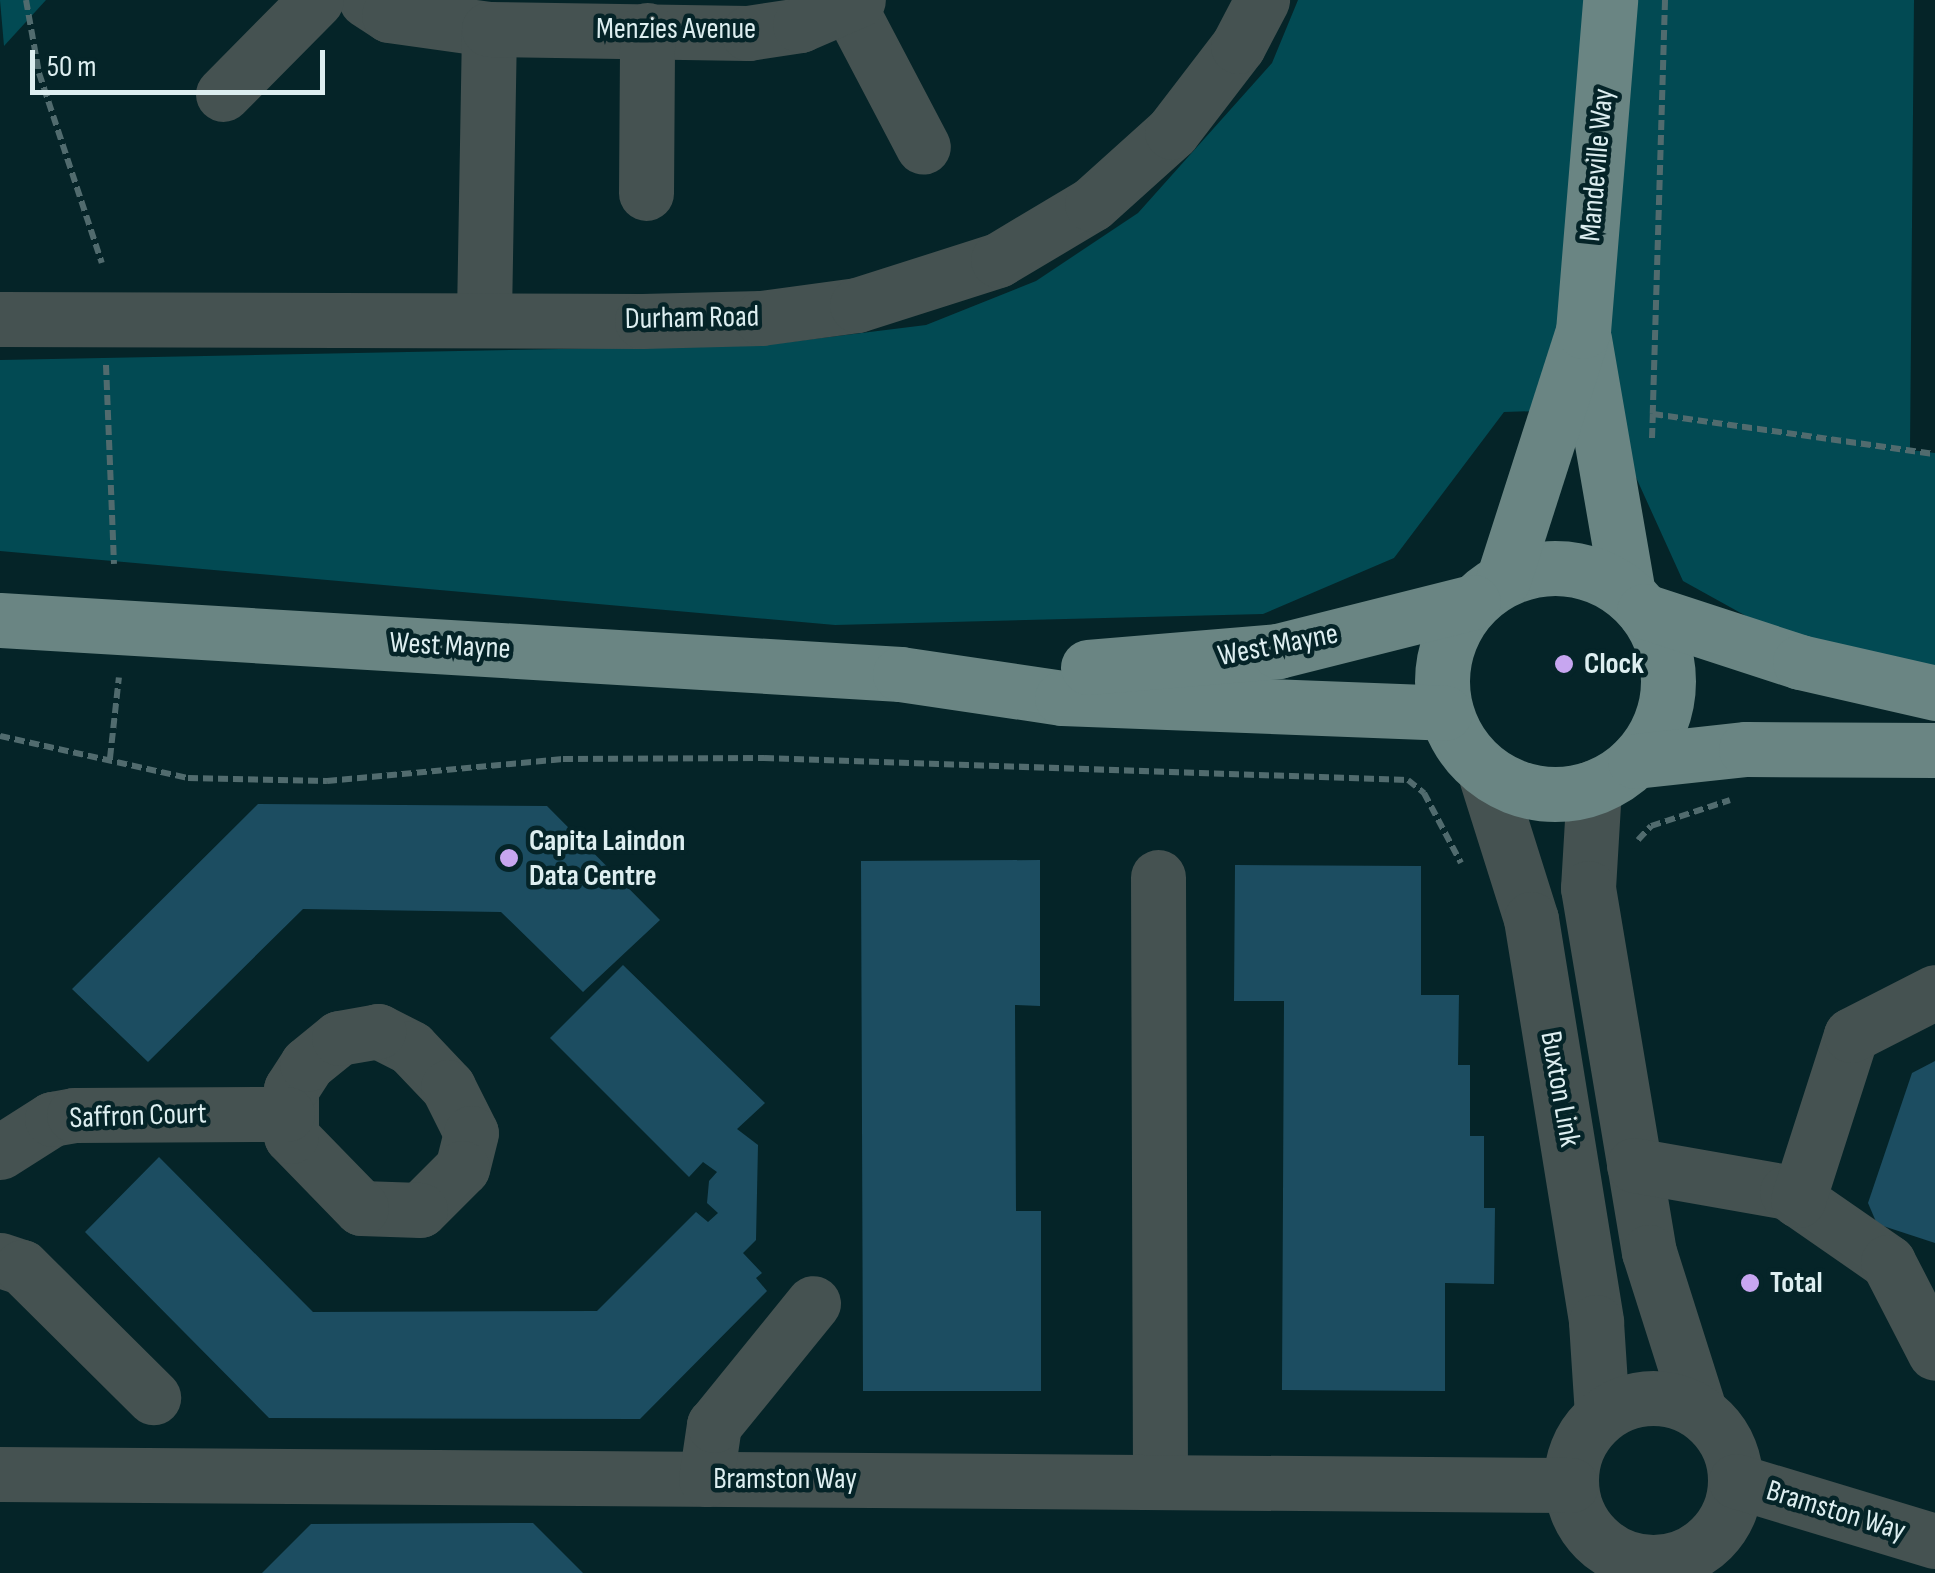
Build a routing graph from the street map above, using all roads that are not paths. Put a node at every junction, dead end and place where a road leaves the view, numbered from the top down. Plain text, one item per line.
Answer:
1 (316, 0) edge
2 (366, 0) edge
3 (1262, 0) edge
4 (1610, 0) edge
5 (853, 2) edge
6 (489, 29) junction
7 (647, 30) junction
8 (223, 94) dead end
9 (924, 148) dead end
10 (646, 193) dead end
11 (484, 317) junction
12 (0, 319) edge
13 (1582, 331) junction
14 (1488, 590) junction
15 (1636, 602) junction
16 (0, 620) edge
17 (900, 674) junction
18 (1935, 693) edge
19 (1446, 713) junction
20 (1935, 750) edge
21 (1484, 770) junction
22 (1615, 774) junction
23 (1158, 877) dead end
24 (1935, 992) edge
25 (287, 1114) dead end
26 (0, 1152) edge
27 (1634, 1165) junction
28 (1798, 1200) junction
29 (0, 1260) edge
30 (812, 1303) dead end
31 (1935, 1353) edge
32 (153, 1398) dead end
33 (1698, 1410) junction
34 (1602, 1415) junction
35 (0, 1474) edge
36 (706, 1479) junction
37 (1736, 1481) junction
38 (1160, 1482) junction
39 (1570, 1485) junction
40 (1933, 1534) edge
41 (1660, 1568) edge

1 - 8 street
2 - 6 street, Menzies Avenue
3 - 11 street, Durham Road
4 - 13 main road, Mandeville Way
5 - 7 street, Menzies Avenue
5 - 9 street
6 - 7 street, Menzies Avenue
6 - 11 street
7 - 10 street
11 - 12 street, Durham Road
13 - 14 main road, Mandeville Way
13 - 15 main road, Mandeville Way
14 - 15 main road
14 - 17 main road, West Mayne
14 - 19 main road
15 - 18 main road
15 - 22 main road
16 - 17 main road, West Mayne
17 - 19 main road, West Mayne
19 - 21 main road
20 - 22 main road
21 - 22 main road
21 - 34 street, Buxton Link
22 - 27 street, Buxton Link
23 - 38 street
24 - 28 street
25 - 26 street, Saffron Court
27 - 28 street
27 - 33 street, Buxton Link
28 - 31 street
29 - 32 street
30 - 36 street
33 - 34 street
33 - 37 street
34 - 39 street
35 - 36 street, Bramston Way
36 - 38 street, Bramston Way
37 - 40 street, Bramston Way
37 - 41 street
38 - 39 street, Bramston Way
39 - 41 street

